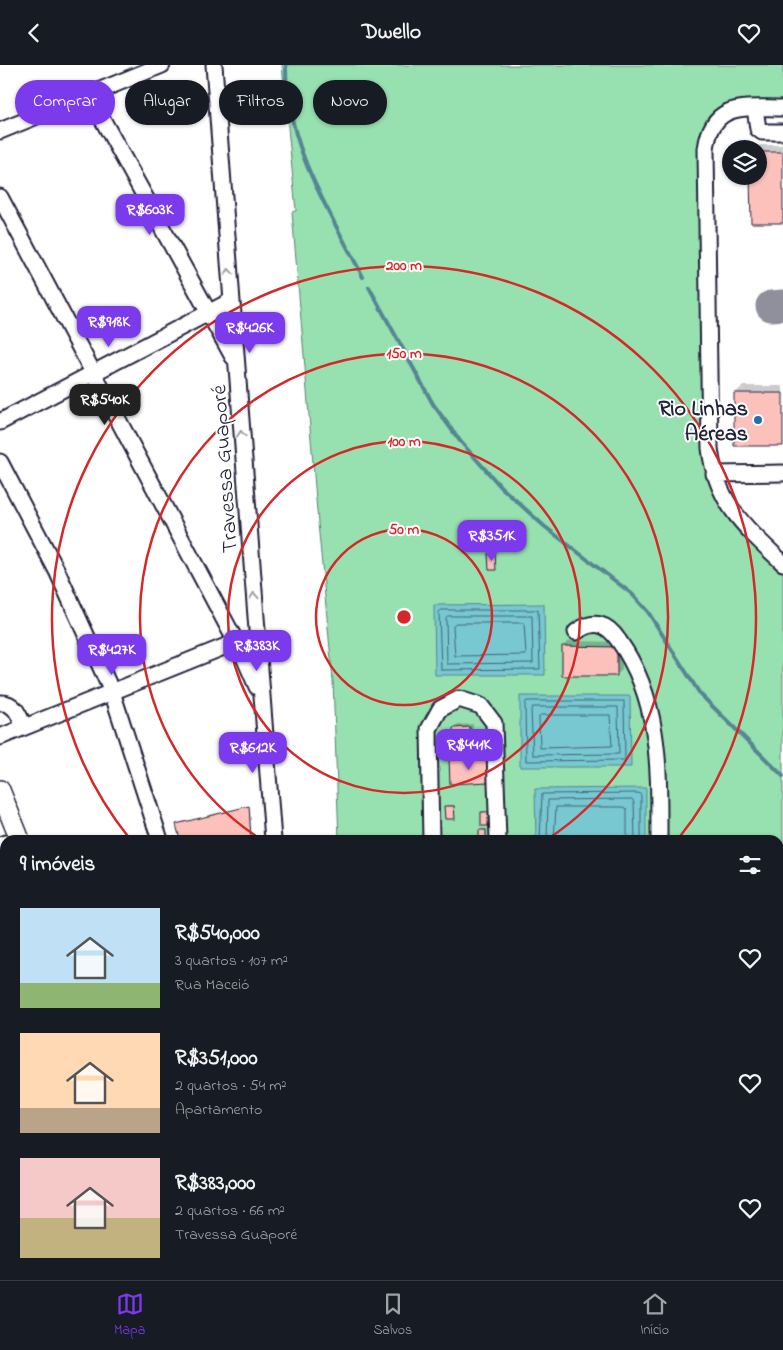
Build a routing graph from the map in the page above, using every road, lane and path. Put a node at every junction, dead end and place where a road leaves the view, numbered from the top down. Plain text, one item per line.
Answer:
1 (162, 65) edge
2 (214, 65) edge
3 (115, 84) edge
4 (750, 108) junction
5 (783, 108) edge
6 (15, 125) edge
7 (106, 125) edge
8 (0, 131) edge
9 (783, 132) edge
10 (0, 197) edge
11 (232, 301) junction
12 (209, 313) junction
13 (236, 363) junction
14 (93, 373) junction
15 (0, 422) edge
16 (0, 461) edge
17 (714, 473) junction
18 (783, 473) edge
19 (783, 563) edge
20 (576, 632) dead end
21 (236, 642) junction
22 (253, 652) junction
23 (112, 692) junction
24 (0, 703) edge
25 (24, 727) junction
26 (0, 737) edge
27 (0, 790) edge
28 (17, 835) edge
29 (158, 835) edge
30 (273, 835) edge
31 (431, 835) edge
32 (498, 835) edge
33 (659, 835) edge

1 - 3 street
11 -> 2 street, Travessa Guaporé
4 - 5 street
4 - 9 street
4 - 17 street
6 - 8 street
7 - 12 street
10 - 14 street
11 - 12 street
11 - 13 street, Travessa Guaporé
12 - 13 street
12 - 14 street
22 -> 13 street, Travessa Guaporé
14 - 15 street
14 - 21 street
16 - 23 street
17 - 18 street
17 - 19 street
20 - 33 street
21 - 22 street
21 - 23 street
22 - 30 street, Travessa Guaporé
23 - 25 street
23 - 29 street
24 - 25 street
25 - 26 street
27 - 28 main road
31 - 32 street

